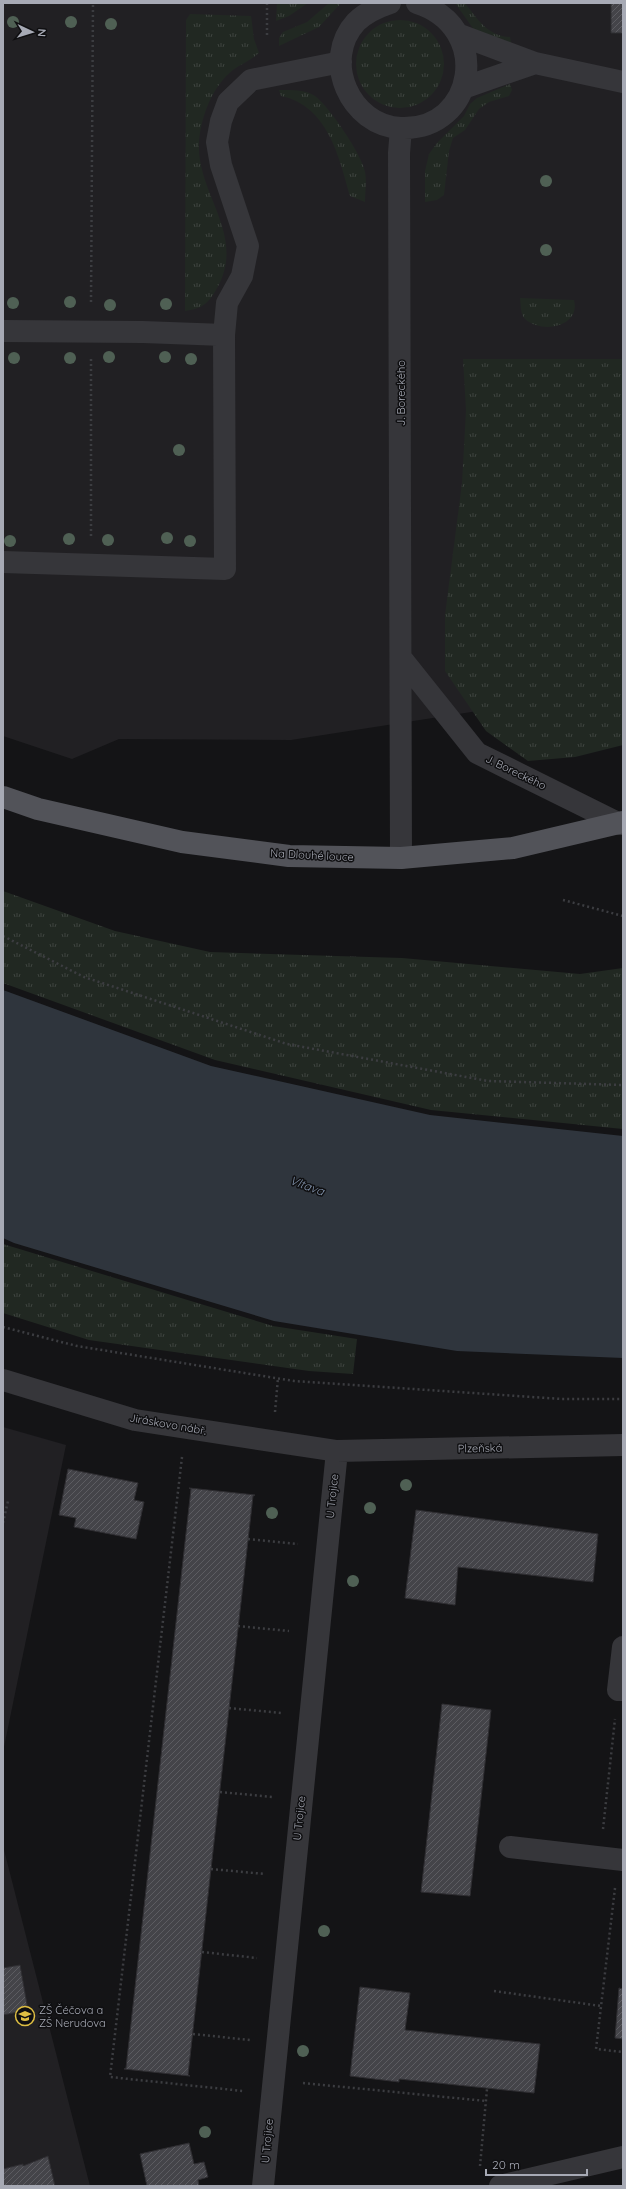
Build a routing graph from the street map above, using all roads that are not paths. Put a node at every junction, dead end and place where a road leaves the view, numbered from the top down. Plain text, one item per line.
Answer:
1 (390, 3) edge
2 (417, 3) edge
3 (460, 35) junction
4 (340, 62) junction
5 (535, 63) junction
6 (623, 82) edge
7 (463, 88) junction
8 (401, 128) junction
9 (3, 331) edge
10 (224, 335) junction
11 (3, 562) edge
12 (402, 659) junction
13 (3, 797) edge
14 (622, 823) edge
15 (401, 858) junction
16 (3, 1380) edge
17 (623, 1445) edge
18 (337, 1451) junction
19 (623, 1647) edge
20 (621, 1690) edge
21 (510, 1847) dead end
22 (614, 1859) edge
23 (623, 2157) edge
24 (263, 2186) edge
25 (500, 2186) edge

1 - 4 street
2 - 3 street
3 - 5 street
3 - 7 street
4 - 8 street
4 - 10 street
5 - 6 street
5 - 7 street
7 - 8 street
8 - 12 street, J. Boreckého
9 - 10 street
10 - 11 street
12 - 14 street, J. Boreckého
12 - 15 street, J. Boreckého
13 - 15 main road, Na Dlouhé louce
14 - 15 main road, Na Dlouhé louce
16 - 18 street, Jiráskovo nábř.
17 - 18 street, Plzeňská
18 - 24 street, U Trojice
19 - 20 street
21 - 22 street
23 - 25 street

